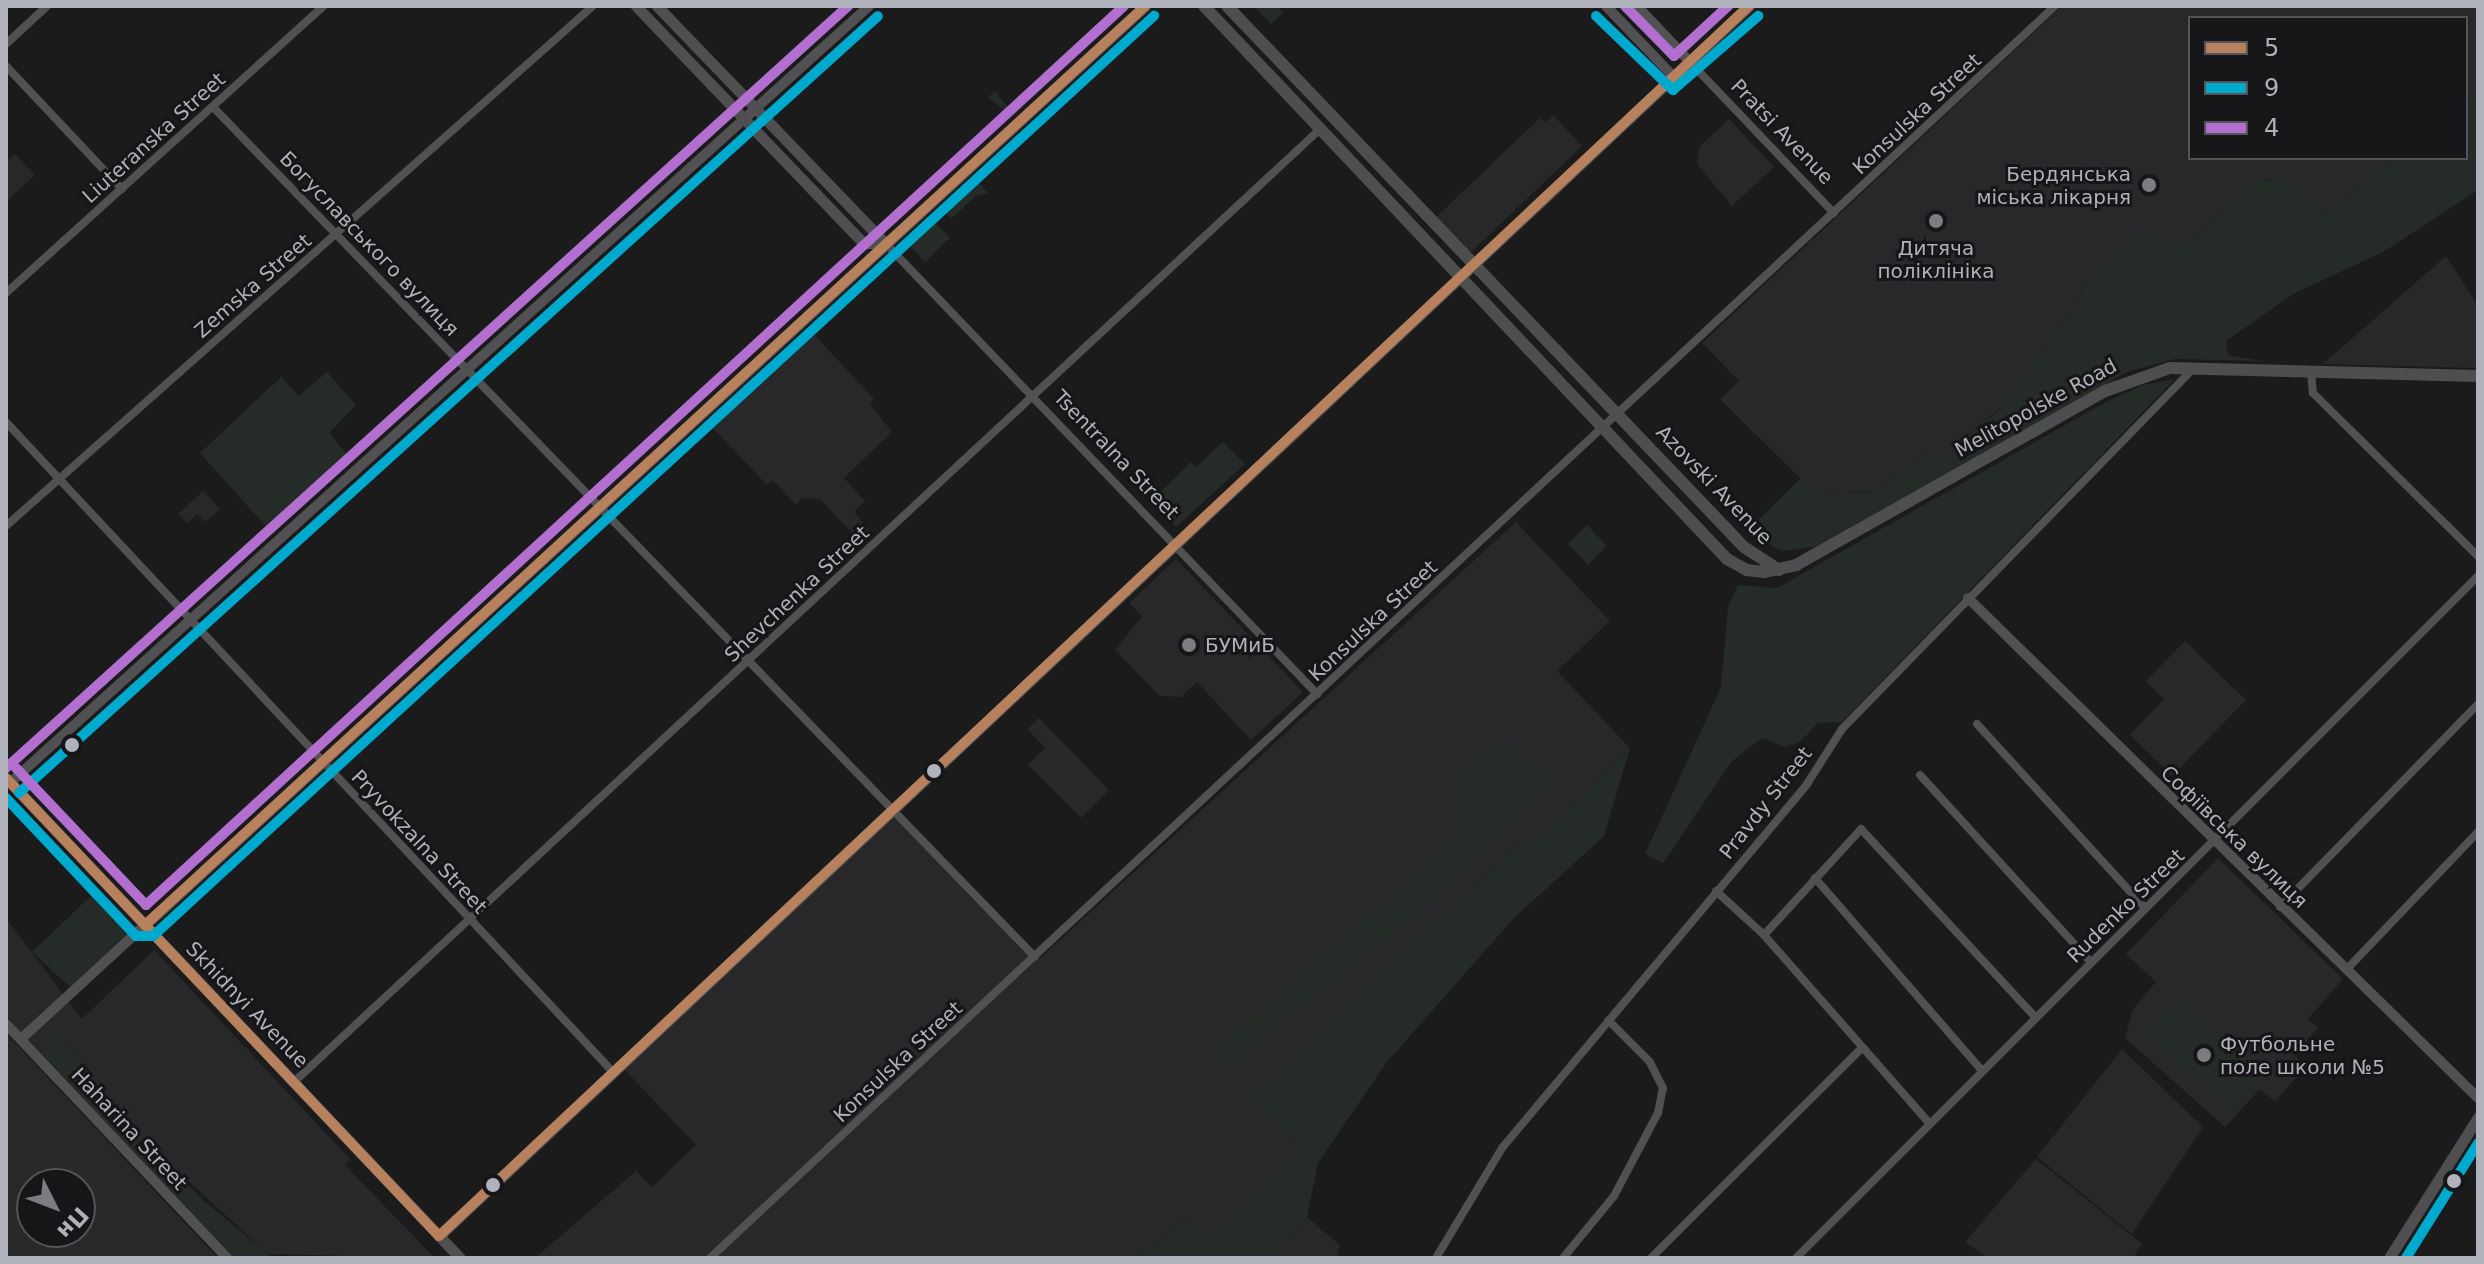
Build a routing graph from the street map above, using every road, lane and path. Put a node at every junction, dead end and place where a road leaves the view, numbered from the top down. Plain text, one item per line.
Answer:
1 (47, 6) edge
2 (324, 6) edge
3 (593, 6) edge
4 (636, 6) edge
5 (657, 6) edge
6 (869, 6) edge
7 (1145, 6) edge
8 (1204, 6) edge
9 (1227, 6) edge
10 (1606, 6) edge
11 (1637, 6) edge
12 (1749, 6) edge
13 (2055, 6) edge
14 (6, 44) edge
15 (1689, 61) junction
16 (6, 66) edge
17 (1673, 76) junction
18 (213, 107) junction
19 (756, 110) junction
20 (1331, 118) junction
21 (745, 120) junction
22 (1319, 130) junction
23 (122, 189) junction
24 (1834, 213) junction
25 (337, 233) junction
26 (885, 243) junction
27 (1476, 262) junction
28 (1460, 277) junction
29 (6, 293) edge
30 (2195, 366) junction
31 (468, 369) junction
32 (2311, 372) junction
33 (2478, 376) edge
34 (1034, 396) junction
35 (1619, 415) junction
36 (6, 422) edge
37 (1604, 429) junction
38 (59, 479) junction
39 (601, 506) junction
40 (6, 526) edge
41 (1175, 544) junction
42 (2478, 556) edge
43 (1779, 570) junction
44 (2478, 576) edge
45 (1968, 598) junction
46 (190, 619) junction
47 (748, 661) junction
48 (1317, 694) junction
49 (2478, 704) edge
50 (1977, 724) dead end
51 (322, 762) junction
52 (1920, 775) dead end
53 (8, 780) edge
54 (894, 809) junction
55 (2478, 832) edge
56 (2214, 843) junction
57 (1815, 878) junction
58 (1716, 891) junction
59 (2280, 907) junction
60 (2145, 908) junction
61 (469, 919) junction
62 (145, 925) junction
63 (1764, 935) junction
64 (1035, 957) junction
65 (2091, 962) junction
66 (2346, 970) junction
67 (2035, 1017) junction
68 (1608, 1020) junction
69 (6, 1024) edge
70 (21, 1039) junction
71 (1861, 1049) junction
72 (1982, 1071) junction
73 (613, 1072) junction
74 (295, 1081) junction
75 (2478, 1098) edge
76 (2478, 1117) edge
77 (1929, 1123) junction
78 (439, 1236) junction
79 (227, 1258) edge
80 (460, 1258) edge
81 (710, 1258) edge
82 (1436, 1258) edge
83 (1563, 1258) edge
84 (1651, 1258) edge
85 (1796, 1258) edge
86 (2389, 1258) edge

1 - 14 street
2 - 18 street, Liuteranska Street
3 - 25 street, Zemska Street
4 - 21 main road, Tsentralna Street
5 - 19 main road, Tsentralna Street
6 - 19 street
7 - 26 main road
8 - 22 main road, Azovski Avenue
9 - 20 main road, Azovski Avenue
10 - 17 street
11 - 15 street, Pratsi Avenue
12 - 15 main road
13 - 24 street, Konsulska Street
15 - 17 main road
15 - 24 street, Pratsi Avenue
16 - 23 street
17 - 27 main road
18 - 23 street, Liuteranska Street
18 - 25 street, Богуславського вулиця
19 - 21 street
19 - 26 main road, Tsentralna Street
20 - 22 main road
20 - 27 main road, Azovski Avenue
21 - 26 main road, Tsentralna Street
21 - 31 street
22 - 28 main road, Azovski Avenue
22 - 34 street, Shevchenka Street
23 - 29 street, Liuteranska Street
24 - 35 street, Konsulska Street
25 - 31 street, Богуславського вулиця
25 - 38 street, Zemska Street
26 - 34 street, Tsentralna Street
26 - 39 main road
27 - 28 main road
27 - 35 main road, Azovski Avenue
28 - 37 main road, Azovski Avenue
28 - 41 main road
30 - 32 main road, Melitopolske Road
30 - 43 main road, Melitopolske Road
30 - 45 street, Pravdy Street
31 - 39 street, Богуславського вулиця
31 - 46 street
32 - 33 main road, Melitopolske Road
32 - 42 street
34 - 41 street, Tsentralna Street
34 - 47 street, Shevchenka Street
35 - 37 street, Konsulska Street
35 - 43 main road, Azovski Avenue
36 - 38 street, Pryvokzalna Street
37 - 43 main road, Azovski Avenue
37 - 48 street, Konsulska Street
38 - 40 street, Zemska Street
38 - 46 street, Pryvokzalna Street
39 - 47 street, Богуславського вулиця
39 - 51 main road
41 - 48 street, Tsentralna Street
41 - 54 main road
44 - 56 street, Rudenko Street
45 - 56 street, Софіївська вулиця
45 - 58 street, Pravdy Street
46 - 51 street, Pryvokzalna Street
46 - 53 street
47 - 54 street, Богуславського вулиця
47 - 61 street, Shevchenka Street
48 - 64 street, Konsulska Street
49 - 59 street
50 - 60 street
51 - 61 street, Pryvokzalna Street
51 - 62 main road
52 - 65 street
53 - 62 main road, Skhidnyi Avenue
54 - 64 street, Богуславського вулиця
54 - 73 main road
55 - 66 street
56 - 59 street, Софіївська вулиця
56 - 60 street, Rudenko Street
57 - 63 street
57 - 67 street
57 - 72 street
58 - 63 street
58 - 68 street, Pravdy Street
59 - 66 street, Софіївська вулиця
60 - 65 street, Rudenko Street
61 - 73 street, Pryvokzalna Street
61 - 74 street, Shevchenka Street
62 - 70 street
62 - 74 main road, Skhidnyi Avenue
63 - 71 street
64 - 81 street, Konsulska Street
65 - 67 street, Rudenko Street
66 - 75 street, Софіївська вулиця
67 - 72 street, Rudenko Street
68 - 82 street, Pravdy Street
68 - 83 street
69 - 70 street, Haharina Street
70 - 79 street, Haharina Street
71 - 77 street
71 - 84 street
72 - 77 street, Rudenko Street
73 - 78 main road
74 - 78 main road, Skhidnyi Avenue
76 - 86 main road
77 - 85 street, Rudenko Street
78 - 80 main road, Skhidnyi Avenue

